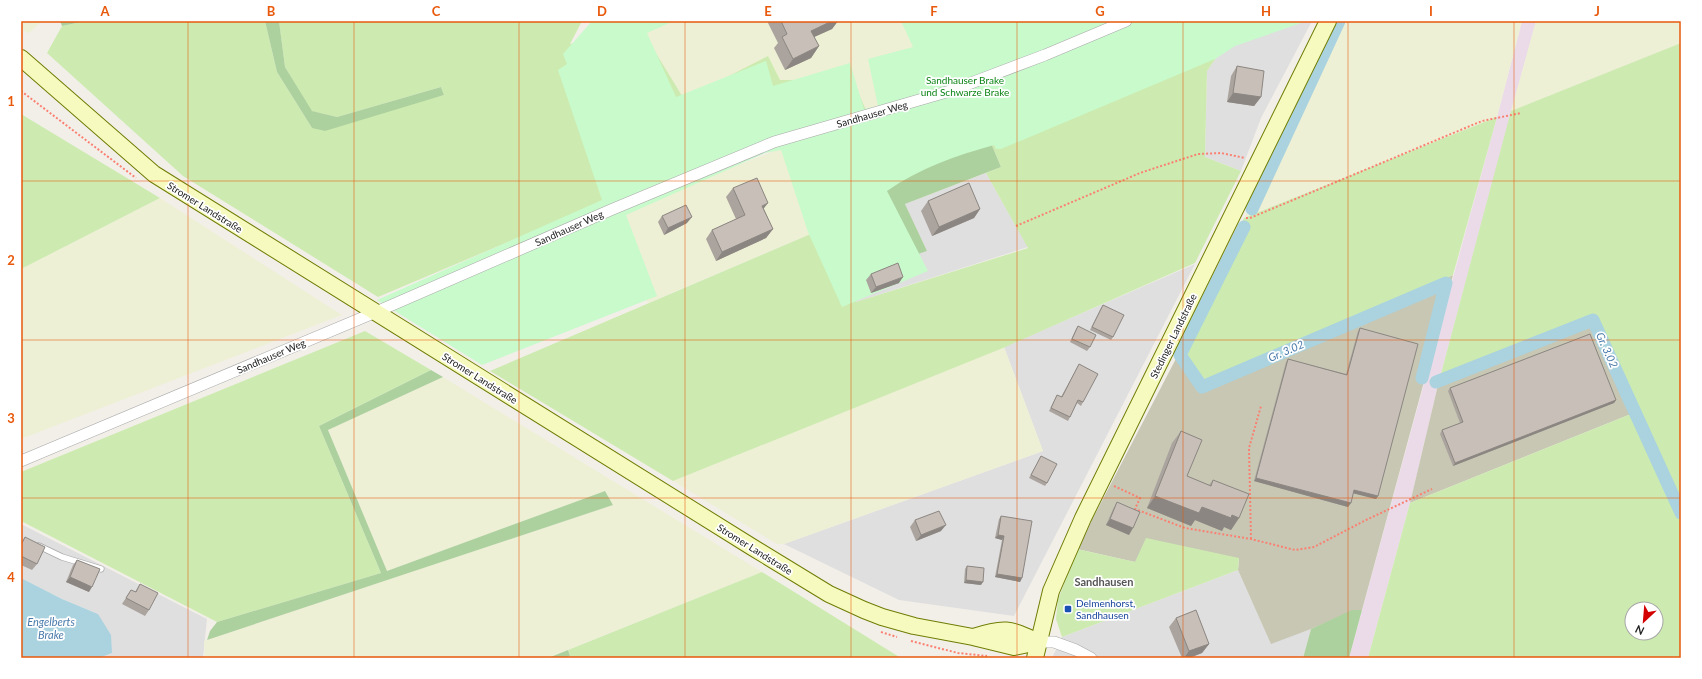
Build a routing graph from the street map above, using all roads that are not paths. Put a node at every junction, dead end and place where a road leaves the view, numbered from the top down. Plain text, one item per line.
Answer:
1 (1126, 21) edge
2 (1328, 21) edge
3 (21, 58) edge
4 (376, 312) junction
5 (21, 461) edge
6 (32, 542) edge
7 (101, 569) edge
8 (1036, 650) edge
9 (1091, 658) edge

1 - 4 street, Sandhauser Weg
2 - 8 main road, Stedinger Landstraße
3 - 4 main road, Stromer Landstraße
4 - 5 street, Sandhauser Weg
4 - 8 main road, Stromer Landstraße
6 - 7 lane
8 - 9 street

